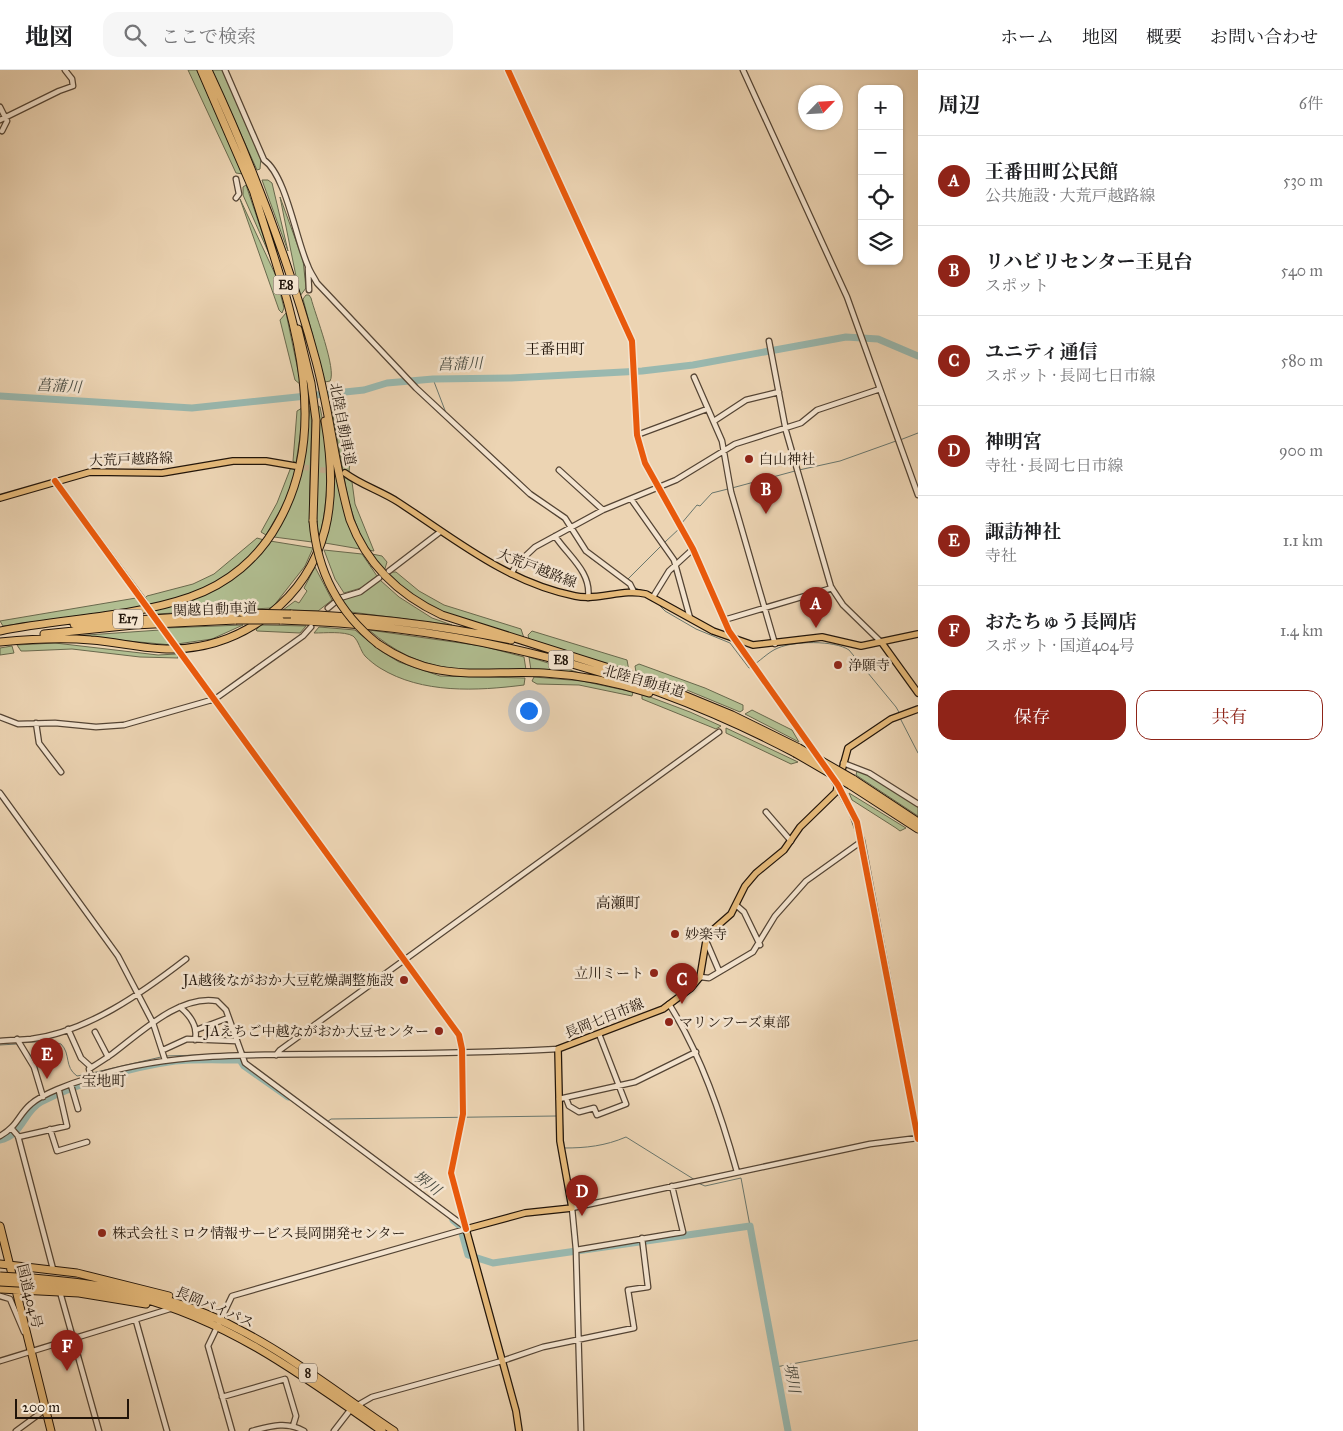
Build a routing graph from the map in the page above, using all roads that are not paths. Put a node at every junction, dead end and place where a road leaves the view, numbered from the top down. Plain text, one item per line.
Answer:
1 (65, 70) edge
2 (201, 70) edge
3 (208, 70) edge
4 (225, 70) edge
5 (508, 70) edge
6 (743, 70) edge
7 (0, 107) edge
8 (6, 117) junction
9 (0, 120) edge
10 (2, 131) dead end
11 (248, 168) junction
12 (236, 179) dead end
13 (255, 190) junction
14 (236, 198) dead end
15 (308, 266) junction
16 (309, 290) dead end
17 (770, 342) dead end
18 (694, 377) dead end
19 (314, 382) junction
20 (880, 389) junction
21 (779, 392) junction
22 (325, 406) junction
23 (707, 409) junction
24 (714, 421) junction
25 (786, 428) junction
26 (637, 434) junction
27 (724, 449) junction
28 (296, 466) tunnel mouth
29 (559, 470) dead end
30 (345, 473) tunnel mouth
31 (55, 481) junction
32 (657, 488) junction
33 (918, 495) edge
34 (0, 498) edge
35 (631, 499) junction
36 (603, 510) junction
37 (572, 526) junction
38 (440, 532) junction
39 (555, 536) junction
40 (693, 548) junction
41 (675, 565) junction
42 (389, 571) dead end
43 (511, 574) junction
44 (379, 578) dead end
45 (832, 588) junction
46 (634, 592) junction
47 (653, 596) junction
48 (588, 598) junction
49 (144, 602) tunnel mouth
50 (328, 608) dead end
51 (764, 608) junction
52 (690, 618) junction
53 (724, 620) junction
54 (312, 621) junction
55 (164, 631) tunnel mouth
56 (0, 632) edge
57 (16, 634) junction
58 (918, 634) edge
59 (734, 639) junction
60 (0, 641) edge
61 (173, 643) dead end
62 (882, 643) junction
63 (775, 644) junction
64 (180, 652) dead end
65 (581, 659) junction
66 (918, 693) edge
67 (215, 698) junction
68 (917, 710) edge
69 (0, 717) edge
70 (36, 724) junction
71 (719, 732) dead end
72 (754, 732) junction
73 (797, 750) junction
74 (843, 763) junction
75 (61, 772) dead end
76 (851, 782) junction
77 (838, 785) junction
78 (0, 793) edge
79 (918, 804) edge
80 (766, 812) dead end
81 (918, 822) edge
82 (918, 829) edge
83 (791, 841) junction
84 (862, 841) junction
85 (736, 905) junction
86 (706, 940) junction
87 (760, 945) junction
88 (186, 959) dead end
89 (404, 959) junction
90 (719, 971) junction
91 (700, 977) junction
92 (138, 993) junction
93 (669, 1004) junction
94 (180, 1007) junction
95 (228, 1018) junction
96 (152, 1023) junction
97 (68, 1029) junction
98 (196, 1030) junction
99 (95, 1032) dead end
100 (599, 1034) junction
101 (17, 1039) junction
102 (195, 1040) junction
103 (0, 1041) edge
104 (236, 1041) junction
105 (558, 1049) junction
106 (163, 1050) junction
107 (696, 1052) junction
108 (462, 1053) junction
109 (241, 1055) junction
110 (276, 1055) junction
111 (108, 1057) junction
112 (165, 1060) junction
113 (91, 1068) junction
114 (90, 1077) junction
115 (71, 1085) junction
116 (619, 1085) junction
117 (59, 1091) junction
118 (43, 1097) junction
119 (566, 1098) junction
120 (559, 1099) junction
121 (78, 1109) dead end
122 (12, 1129) junction
123 (50, 1129) junction
124 (1, 1133) edge
125 (18, 1137) junction
126 (918, 1138) edge
127 (87, 1142) dead end
128 (737, 1172) junction
129 (672, 1186) junction
130 (572, 1208) junction
131 (0, 1226) edge
132 (466, 1229) junction
133 (642, 1238) junction
134 (576, 1250) junction
135 (0, 1264) edge
136 (9, 1264) junction
137 (53, 1269) junction
138 (0, 1276) edge
139 (34, 1281) junction
140 (0, 1289) edge
141 (16, 1289) junction
142 (60, 1292) junction
143 (173, 1308) junction
144 (194, 1309) junction
145 (136, 1321) junction
146 (218, 1322) junction
147 (26, 1332) junction
148 (73, 1338) junction
149 (579, 1342) junction
150 (29, 1343) junction
151 (31, 1350) junction
152 (0, 1361) edge
153 (502, 1362) junction
154 (222, 1397) junction
155 (354, 1408) junction
156 (46, 1409) junction
157 (293, 1426) junction
158 (16, 1431) edge
159 (51, 1431) edge
160 (100, 1431) edge
161 (167, 1431) edge
162 (232, 1431) edge
163 (252, 1431) edge
164 (304, 1431) edge
165 (334, 1431) edge
166 (382, 1431) edge
167 (394, 1431) edge
168 (519, 1431) edge
169 (581, 1431) edge

1 - 8 street
2 - 11 highway, E8
3 - 11 highway, E8
4 - 15 street
5 - 26 street
6 - 20 street
7 - 8 street
8 - 9 street
8 - 10 street
11 - 13 highway, E8
12 - 14 street
13 - 19 highway
13 - 19 highway, E8
15 - 16 street
15 - 37 street
17 - 21 street
18 - 23 street
19 - 22 highway
19 - 57 highway
19 - 72 highway, 北陸自動車道 / E8, bridge
20 - 25 street
20 - 33 street
21 - 24 street
21 - 25 street
22 - 57 highway
22 - 65 highway, 北陸自動車道 / E8
23 - 24 street
23 - 26 street
24 - 27 street
25 - 27 street
25 - 45 street
26 - 32 street
27 - 32 street
27 - 51 street
28 - 31 main road, 大荒戸越路線
29 - 36 street
30 - 38 main road, 大荒戸越路線
31 - 34 main road, 大荒戸越路線
31 - 49 street
32 - 35 street
32 - 40 street
35 - 36 street
35 - 41 street
36 - 37 street
37 - 39 street
37 - 46 street
38 - 42 street
38 - 43 main road, 大荒戸越路線
39 - 43 street
39 - 48 street
40 - 41 street
40 - 53 street
41 - 47 street
41 - 52 street
43 - 48 main road, 大荒戸越路線
44 - 50 street
45 - 51 street
45 - 62 street
46 - 47 main road, 大荒戸越路線
46 - 48 main road, 大荒戸越路線
47 - 52 main road, 大荒戸越路線
51 - 53 street
51 - 63 street
52 - 59 main road, 大荒戸越路線
53 - 59 street
54 - 57 highway, 関越自動車道 / E17, bridge
54 - 57 highway, 関越自動車道 / E17, bridge
54 - 65 highway, 北陸自動車道 / E8
54 - 67 street
54 - 72 highway, 北陸自動車道 / E8
55 - 61 street
56 - 57 highway, 関越自動車道 / E17
57 - 60 highway, 関越自動車道 / E17
58 - 62 main road, 大荒戸越路線
59 - 63 main road, 大荒戸越路線
59 - 77 street
62 - 63 main road, 大荒戸越路線
62 - 66 main road
64 - 67 street
65 - 73 highway, 北陸自動車道 / E8
67 - 70 street
67 - 89 street
68 - 74 main road
69 - 70 street
70 - 75 street
71 - 89 street
72 - 73 highway, 北陸自動車道 / E8
73 - 76 highway, 北陸自動車道 / E8, bridge
74 - 77 main road
74 - 79 street
76 - 81 highway, 北陸自動車道 / E8
76 - 82 highway, 北陸自動車道 / E8
77 - 83 main road
77 - 84 street
78 - 92 street
80 - 83 street
83 - 85 main road
84 - 87 street
84 - 126 street
85 - 86 main road
85 - 87 street
86 - 90 street
86 - 91 main road
87 - 90 street
88 - 92 street
89 - 108 street
89 - 110 street
90 - 91 street
91 - 93 main road, 長岡七日市線
92 - 96 street
92 - 97 street
93 - 100 main road, 長岡七日市線
93 - 107 street
94 - 95 street
94 - 96 street
94 - 98 street
95 - 98 street
95 - 104 street
96 - 106 street
96 - 111 street
97 - 101 street
97 - 113 street
98 - 102 street
99 - 111 street
100 - 105 main road, 長岡七日市線
100 - 116 street
101 - 103 street
101 - 118 street
102 - 104 street
102 - 106 street
104 - 109 street
105 - 108 street
105 - 120 main road, 長岡七日市線
106 - 112 street
107 - 116 street
107 - 128 street
108 - 110 street
108 - 132 street
109 - 110 street
109 - 112 street
109 - 132 street
111 - 113 street
112 - 114 street
113 - 114 street
114 - 115 street
115 - 117 street
115 - 121 street
116 - 119 street
116 - 119 street
117 - 118 street
117 - 123 street
118 - 122 street
119 - 120 street
120 - 130 main road, 長岡七日市線
122 - 124 street
122 - 125 street
123 - 125 street
123 - 127 street
125 - 137 street
126 - 128 street
128 - 129 street
129 - 130 street
129 - 133 street
130 - 132 main road
130 - 134 street
131 - 136 highway, 国道404号
132 - 146 street
132 - 153 main road
133 - 134 street
133 - 149 street
134 - 149 street
135 - 136 highway
136 - 137 highway
136 - 141 highway, 国道404号
137 - 144 highway
138 - 139 highway, 長岡バイパス / 8, bridge
139 - 140 highway, 長岡バイパス / 8, bridge
139 - 143 highway, 長岡バイパス / 8
139 - 144 highway, 長岡バイパス / 8
140 - 141 highway
140 - 147 highway
140 - 150 street
141 - 142 highway
141 - 147 highway, 国道404号
142 - 143 highway
142 - 148 street
143 - 145 street
143 - 146 highway, 長岡バイパス / 8
144 - 146 highway, 長岡バイパス / 8
145 - 148 street
145 - 161 street
146 - 154 street
146 - 155 highway, 長岡バイパス / 8
147 - 150 highway, 国道404号
148 - 151 street
148 - 160 street
149 - 153 street
149 - 169 street
150 - 151 highway, 国道404号
151 - 152 street
151 - 156 highway, 国道404号
153 - 155 street
153 - 168 main road
154 - 157 street
154 - 162 street
155 - 165 street
155 - 166 highway, 長岡バイパス / 8
155 - 167 highway, 長岡バイパス / 8
156 - 158 street
156 - 159 highway, 国道404号
157 - 163 street
157 - 164 street

